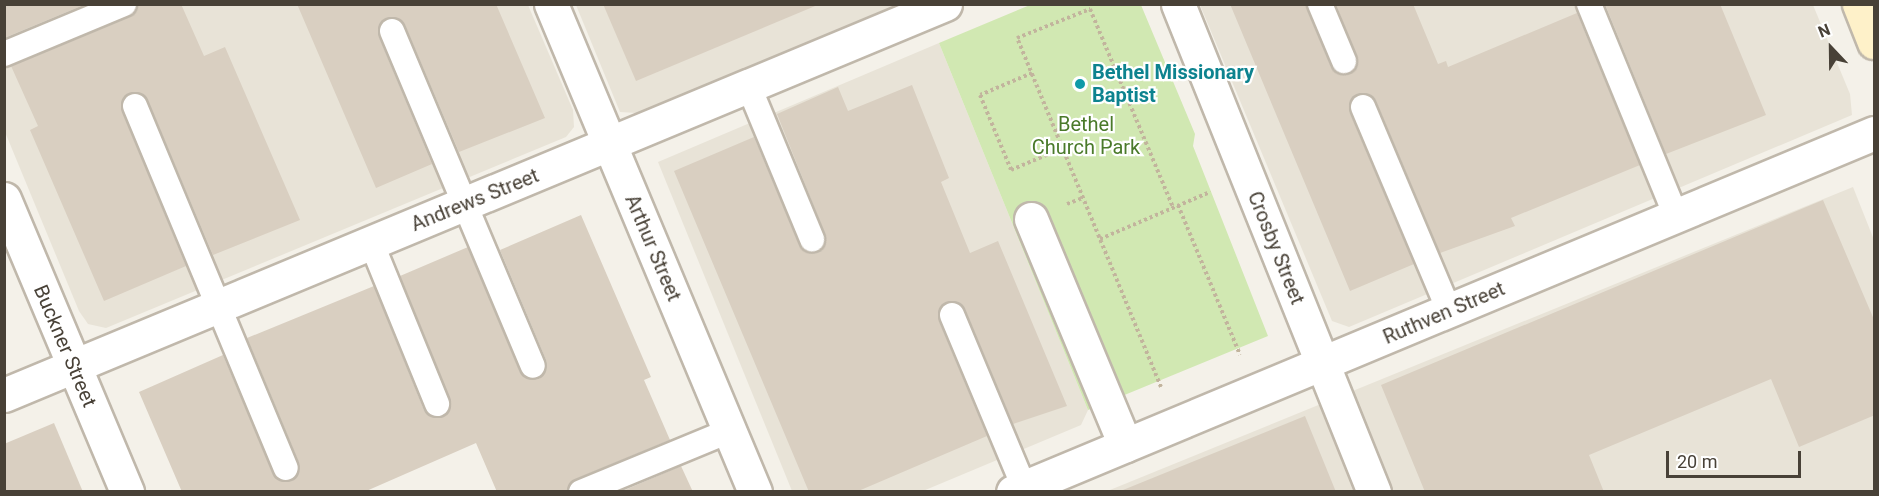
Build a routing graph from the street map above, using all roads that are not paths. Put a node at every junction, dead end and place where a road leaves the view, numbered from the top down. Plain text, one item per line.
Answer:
1 (124, 4) edge
2 (551, 4) edge
3 (945, 4) edge
4 (1178, 4) edge
5 (1320, 4) edge
6 (1589, 4) edge
7 (1859, 4) edge
8 (392, 31) dead end
9 (1875, 42) edge
10 (4, 54) edge
11 (1344, 62) dead end
12 (748, 87) junction
13 (135, 106) dead end
14 (1363, 107) dead end
15 (1875, 134) edge
16 (610, 146) junction
17 (4, 200) edge
18 (466, 203) junction
19 (1676, 216) junction
20 (1030, 219) dead end
21 (812, 239) dead end
22 (371, 242) junction
23 (218, 306) junction
24 (1449, 310) junction
25 (952, 315) dead end
26 (1323, 364) junction
27 (533, 366) dead end
28 (74, 367) junction
29 (4, 395) edge
30 (438, 404) dead end
31 (729, 430) junction
32 (1125, 445) junction
33 (286, 468) dead end
34 (1019, 489) edge
35 (127, 492) edge
36 (581, 492) edge
37 (755, 492) edge
38 (1374, 492) edge

1 - 10 lane
2 - 16 street, Arthur Street
3 - 12 street, Andrews Street
4 - 26 street, Crosby Street
5 - 11 lane
6 - 19 lane
7 - 9 main road
8 - 18 lane
12 - 16 street, Andrews Street
12 - 21 lane
13 - 23 lane
14 - 24 lane
15 - 19 street, Ruthven Street
16 - 18 street, Andrews Street
16 - 31 street, Arthur Street
17 - 28 street, Buckner Street
18 - 22 street, Andrews Street
18 - 27 lane
19 - 24 street, Ruthven Street
20 - 32 street
22 - 23 street, Andrews Street
22 - 30 lane
23 - 28 street, Andrews Street
23 - 33 lane
24 - 26 street, Ruthven Street
25 - 34 lane
26 - 32 street, Ruthven Street
26 - 38 street, Crosby Street
28 - 29 street, Andrews Street
28 - 35 street, Buckner Street
31 - 36 lane
31 - 37 street, Arthur Street
32 - 34 street, Ruthven Street

